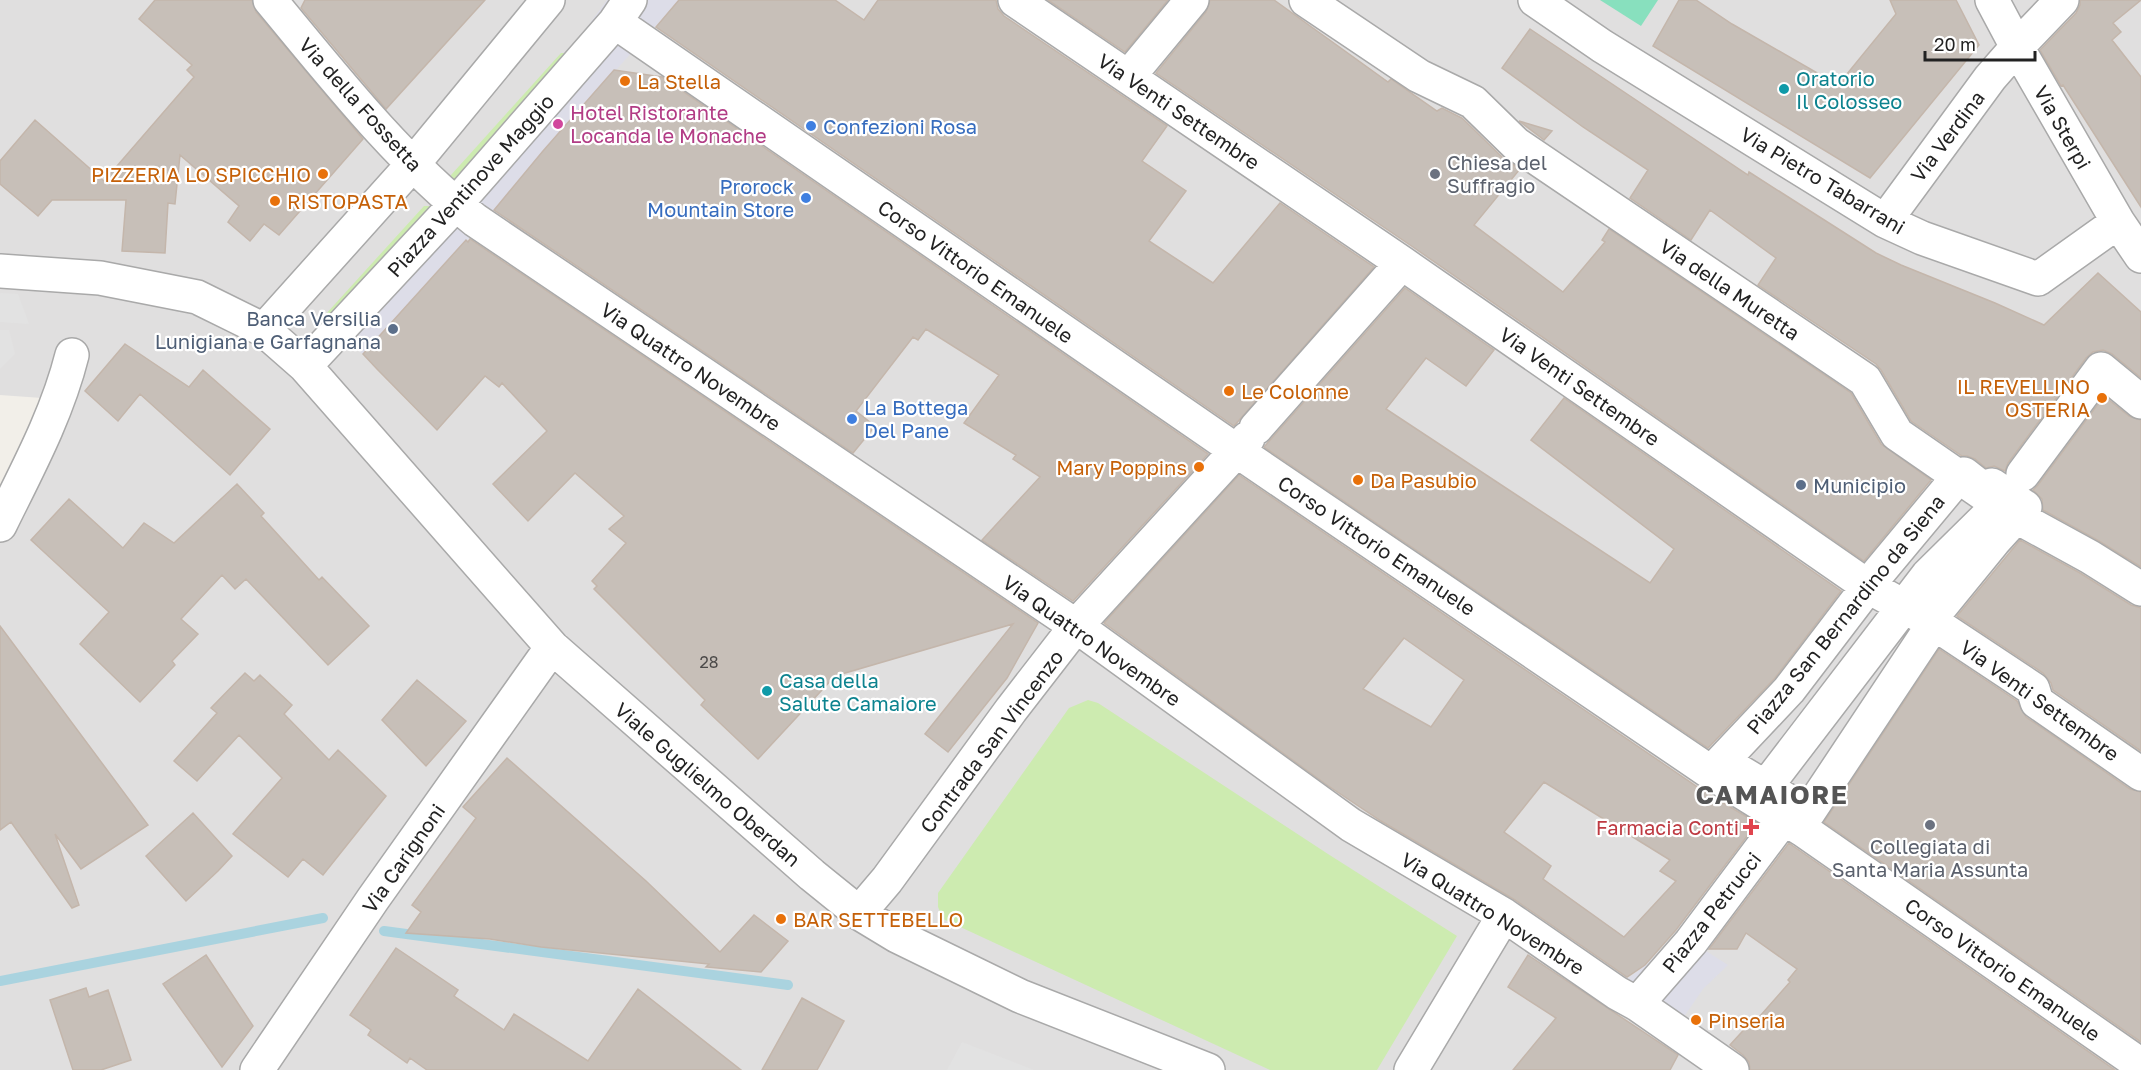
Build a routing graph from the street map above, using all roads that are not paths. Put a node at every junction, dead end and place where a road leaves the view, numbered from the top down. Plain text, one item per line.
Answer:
1 (270, 0) edge
2 (548, 0) edge
3 (1015, 0) edge
4 (1192, 0) edge
5 (1306, 0) edge
6 (1535, 0) edge
7 (1992, 0) edge
8 (2062, 0) edge
9 (622, 11) edge
10 (2016, 47) junction
11 (1129, 76) junction
12 (413, 164) junction
13 (455, 205) junction
14 (1885, 221) junction
15 (2118, 222) junction
16 (2141, 256) edge
17 (1402, 263) junction
18 (0, 271) edge
19 (264, 330) junction
20 (72, 355) dead end
21 (304, 366) junction
22 (2141, 402) edge
23 (1247, 439) junction
24 (1960, 479) junction
25 (2012, 498) junction
26 (0, 525) edge
27 (1869, 587) junction
28 (2141, 589) edge
29 (1918, 614) junction
30 (1077, 626) junction
31 (552, 647) junction
32 (2141, 774) edge
33 (1760, 793) junction
34 (1784, 818) junction
35 (859, 913) junction
36 (1504, 915) junction
37 (1637, 1004) junction
38 (2141, 1065) edge
39 (257, 1070) edge
40 (1208, 1070) edge
41 (1411, 1070) edge
42 (1732, 1070) edge

1 - 12 street, Via della Fossetta
2 - 12 street
3 - 11 street, Via Venti Settembre
4 - 11 street
5 - 24 street, Via della Muretta
6 - 14 street, Via Pietro Tabarrani
7 - 10 street, Via Sterpi
8 - 10 street, Via Verdina
9 - 13 street, Piazza Ventinove Maggio
9 - 23 street, Corso Vittorio Emanuele
10 - 14 street, Via Verdina
10 - 15 street, Via Sterpi
11 - 17 street, Via Venti Settembre
12 - 13 street, Via della Fossetta
12 - 19 street
13 - 21 street, Piazza Ventinove Maggio
13 - 30 street, Via Quattro Novembre
14 - 15 street, Via Pietro Tabarrani
15 - 16 street
17 - 23 street, Contrada San Vincenzo
17 - 27 street, Via Venti Settembre
18 - 19 street, Viale Guglielmo Oberdan
19 - 21 street, Viale Guglielmo Oberdan
20 - 26 street
21 - 31 street, Viale Guglielmo Oberdan
22 - 25 street
23 - 30 street, Contrada San Vincenzo
23 - 33 street, Corso Vittorio Emanuele
24 - 25 street, Piazza San Bernardino da Siena
24 - 27 street, Piazza San Bernardino da Siena
25 - 28 street
25 - 29 street, Piazza San Bernardino da Siena
27 - 29 street, Via Venti Settembre
27 - 33 street, Piazza San Bernardino da Siena
29 - 32 street, Via Venti Settembre
29 - 33 street, Piazza San Bernardino da Siena
29 - 33 street, Piazza San Bernardino da Siena
30 - 35 street, Contrada San Vincenzo
30 - 36 street, Via Quattro Novembre
31 - 35 street, Viale Guglielmo Oberdan
31 - 39 street, Via Carignoni
33 - 34 street, Corso Vittorio Emanuele
34 - 37 street, Piazza Petrucci
34 - 38 street, Corso Vittorio Emanuele
35 - 40 street, Viale Guglielmo Oberdan
36 - 37 street, Via Quattro Novembre
36 - 41 street
37 - 42 street, Via Quattro Novembre

